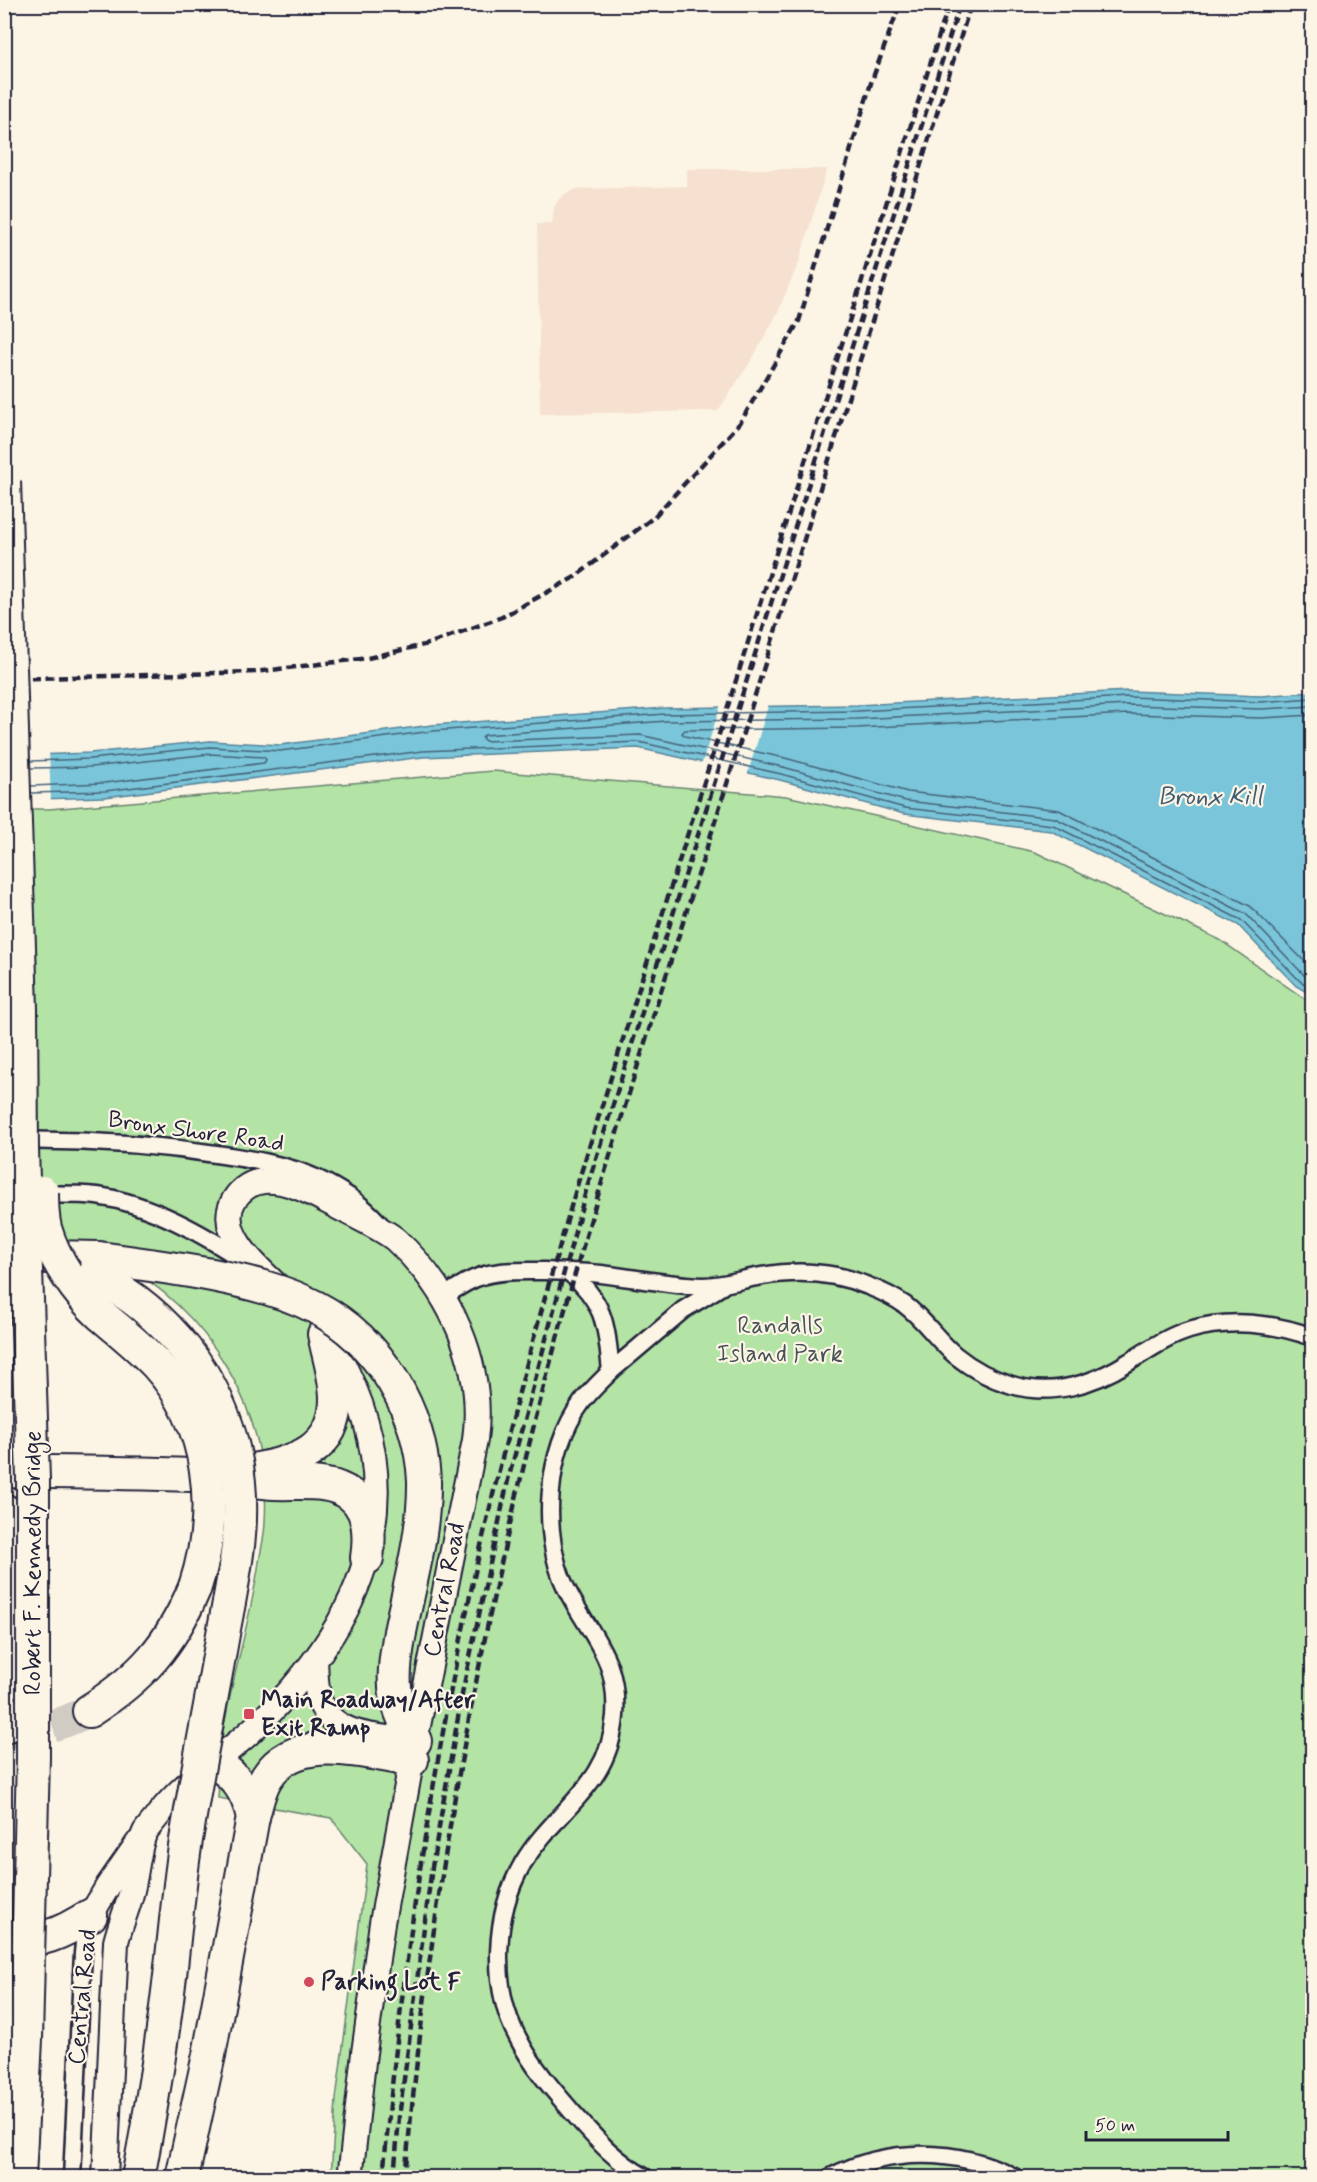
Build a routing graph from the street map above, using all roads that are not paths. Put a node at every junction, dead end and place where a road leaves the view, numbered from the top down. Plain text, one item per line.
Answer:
1 (4, 481) edge
2 (21, 1009) junction
3 (4, 1141) edge
4 (4, 1196) edge
5 (394, 1238) junction
6 (8, 1256) edge
7 (96, 1267) junction
8 (569, 1272) junction
9 (271, 1279) junction
10 (723, 1285) junction
11 (444, 1297) junction
12 (324, 1334) junction
13 (1312, 1336) edge
14 (611, 1371) junction
15 (4, 1471) edge
16 (216, 1476) junction
17 (4, 1510) edge
18 (367, 1558) junction
19 (315, 1660) junction
20 (89, 1711) tunnel mouth
21 (4, 1727) edge
22 (414, 1750) junction
23 (214, 1761) junction
24 (253, 1817) junction
25 (145, 1833) junction
26 (91, 1915) junction
27 (4, 1937) edge
28 (19, 2178) edge
29 (72, 2178) edge
30 (105, 2178) edge
31 (138, 2178) edge
32 (182, 2178) edge
33 (350, 2178) edge
34 (646, 2178) edge
35 (829, 2178) edge
36 (1016, 2178) edge

1 - 2 highway, Robert F. Kennedy Bridge, bridge
2 - 20 highway, bridge
2 - 28 highway, Robert F. Kennedy Bridge, bridge
3 - 5 street, Bronx Shore Road
4 - 9 street
5 - 9 street, Central Road
5 - 11 street, Central Road
6 - 7 highway
7 - 22 highway, bridge
7 - 31 highway, bridge
8 - 10 street
8 - 11 street
8 - 14 street
9 - 12 street, Central Road
10 - 13 street
10 - 14 street
11 - 22 street, Central Road
12 - 16 highway
12 - 18 street, Central Road
14 - 34 street
15 - 16 highway
16 - 18 highway
17 - 21 highway, Robert F. Kennedy Bridge
18 - 19 street, Central Road
19 - 22 street
19 - 23 street, Central Road
22 - 24 highway
22 - 33 street, Central Road
23 - 24 highway
23 - 25 street, Central Road
24 - 32 highway
25 - 26 street, Central Road
25 - 30 street, Central Road
26 - 27 highway
26 - 29 street, Central Road
35 - 36 street

